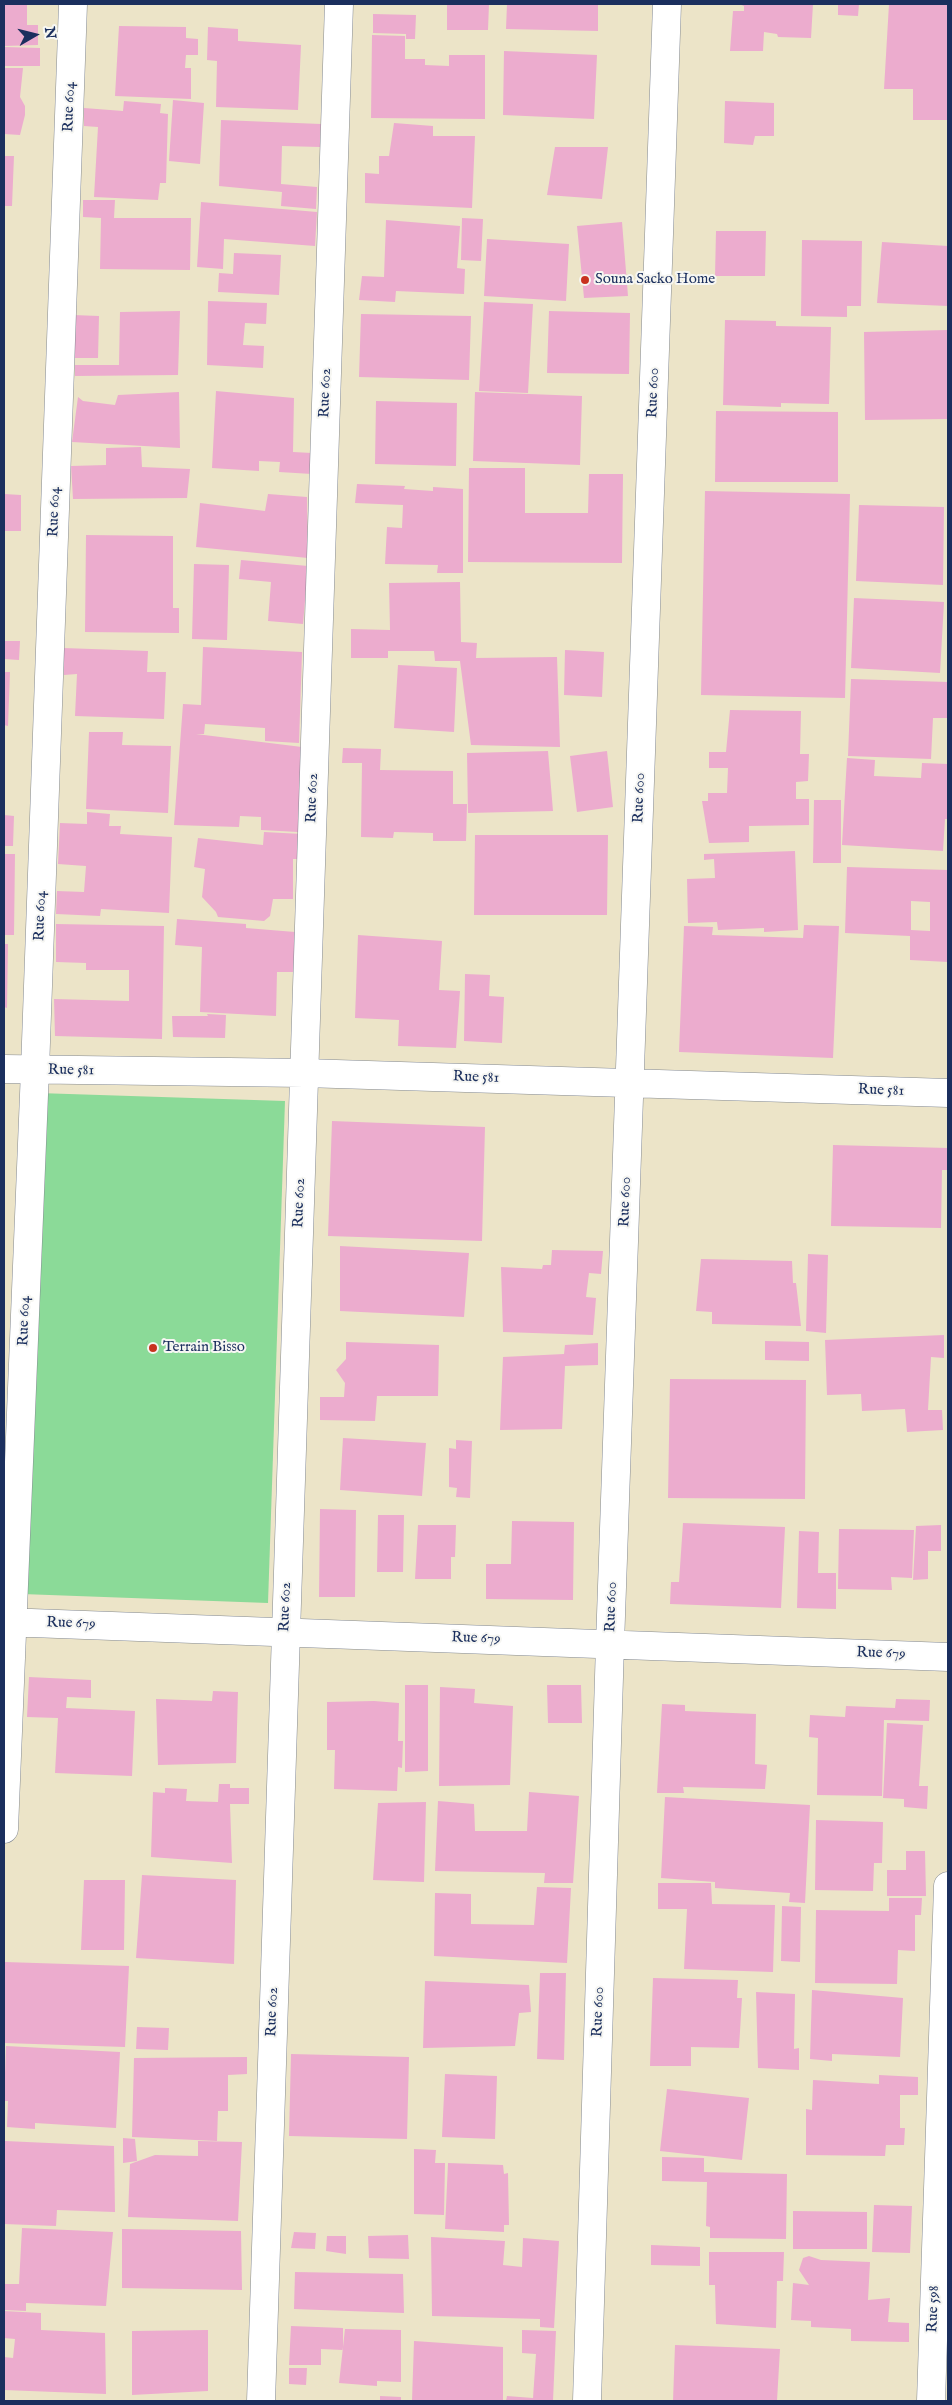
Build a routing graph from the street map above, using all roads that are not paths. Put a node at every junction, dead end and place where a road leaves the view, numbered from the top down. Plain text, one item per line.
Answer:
1 (73, 4) edge
2 (339, 4) edge
3 (667, 4) edge
4 (4, 1069) edge
5 (35, 1070) junction
6 (304, 1073) junction
7 (630, 1083) junction
8 (948, 1093) edge
9 (8, 1622) edge
10 (286, 1632) junction
11 (610, 1644) junction
12 (948, 1657) edge
13 (4, 1829) edge
14 (948, 1886) edge
15 (261, 2401) edge
16 (587, 2401) edge
17 (931, 2401) edge

1 - 5 street, Rue 604
2 - 6 street, Rue 602
3 - 7 street, Rue 600
4 - 5 street, Rue 581
5 - 6 street, Rue 581
5 - 9 street, Rue 604
6 - 7 street, Rue 581
6 - 10 street, Rue 602
7 - 8 street, Rue 581
7 - 11 street, Rue 600
9 - 10 street, Rue 679
9 - 13 street, Rue 604
10 - 11 street, Rue 679
10 - 15 street, Rue 602
11 - 12 street, Rue 679
11 - 16 street, Rue 600
14 - 17 street, Rue 598

